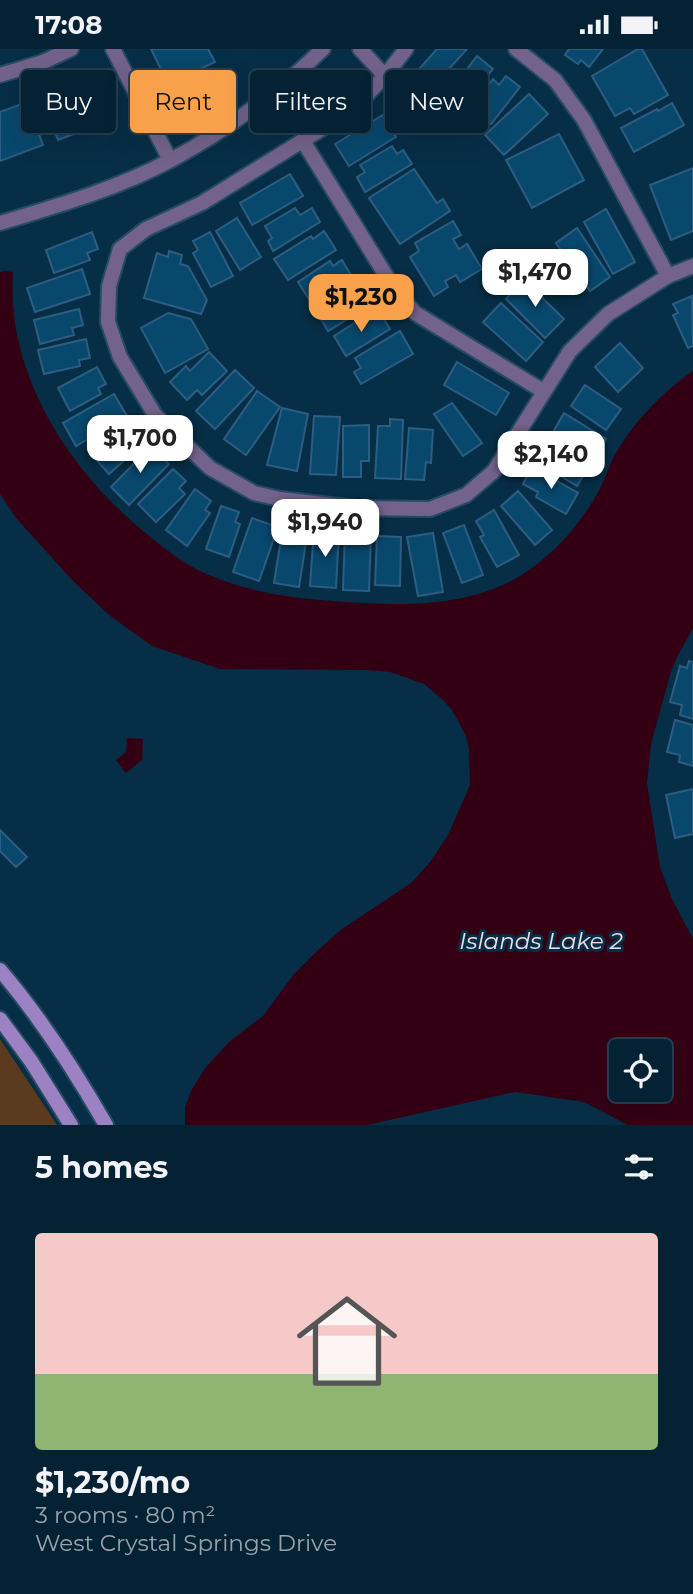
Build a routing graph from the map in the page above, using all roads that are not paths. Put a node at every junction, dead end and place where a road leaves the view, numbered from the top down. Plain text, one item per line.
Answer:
1 (71, 49) edge
2 (113, 49) edge
3 (323, 49) edge
4 (360, 49) edge
5 (516, 49) edge
6 (402, 51) edge
7 (389, 70) edge
8 (0, 75) edge
9 (385, 76) joint
10 (303, 141) junction
11 (170, 160) junction
12 (0, 223) edge
13 (693, 266) edge
14 (668, 276) junction
15 (543, 391) junction
16 (0, 970) edge
17 (0, 1019) edge
18 (71, 1125) edge
19 (106, 1125) edge

1 - 8 street
2 - 11 street
3 - 11 street
4 - 9 street
5 - 14 street
6 - 7 street
9 - 10 street
10 - 15 street
10 - 15 street
11 - 12 street
13 - 14 street
14 - 15 street
16 - 19 main road
17 - 18 main road

